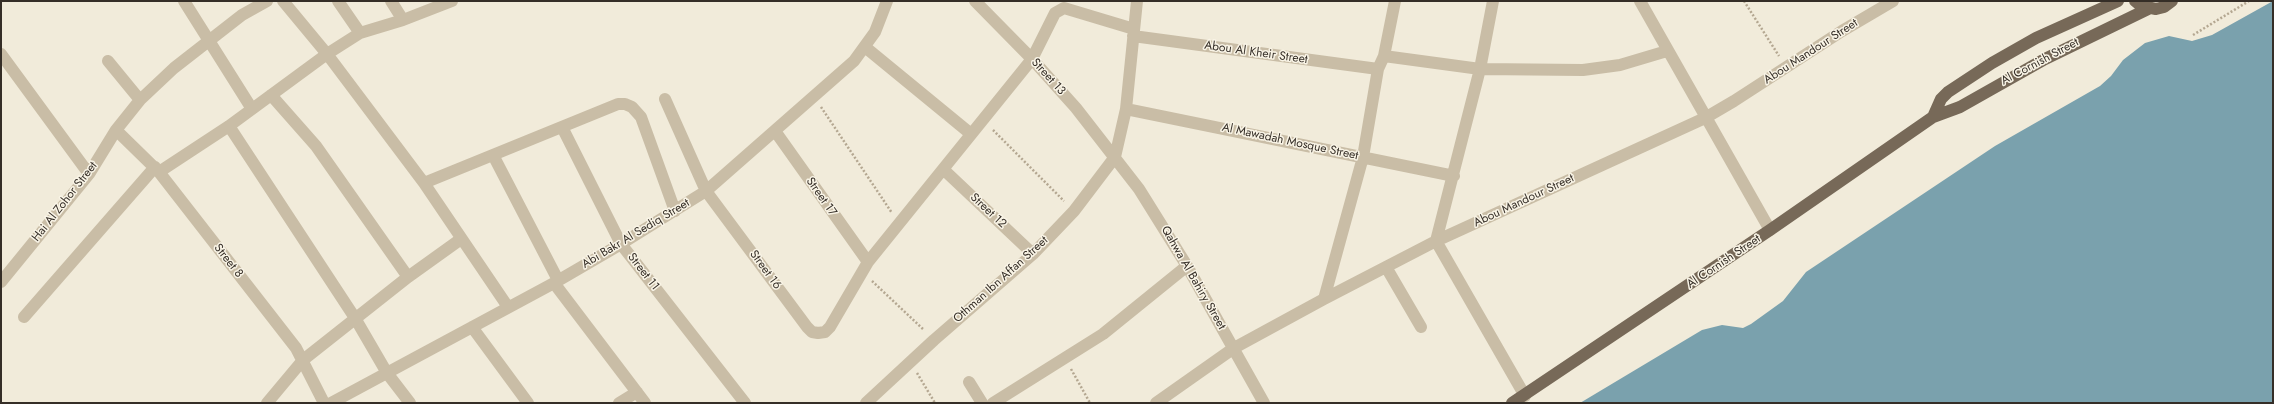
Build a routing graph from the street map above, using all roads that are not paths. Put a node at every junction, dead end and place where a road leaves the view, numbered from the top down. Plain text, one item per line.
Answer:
1 (184, 1) edge
2 (267, 1) edge
3 (283, 1) edge
4 (338, 1) edge
5 (391, 1) edge
6 (452, 1) edge
7 (887, 1) edge
8 (975, 1) edge
9 (1137, 1) edge
10 (1394, 1) edge
11 (1493, 1) edge
12 (1640, 1) edge
13 (1893, 1) edge
14 (2118, 1) edge
15 (2135, 1) edge
16 (2172, 1) edge
17 (2148, 9) junction
18 (403, 20) junction
19 (360, 33) junction
20 (1134, 33) junction
21 (211, 41) junction
22 (865, 47) junction
23 (1667, 51) junction
24 (1, 54) edge
25 (327, 54) junction
26 (1384, 56) junction
27 (1032, 59) junction
28 (108, 61) dead end
29 (1378, 69) junction
30 (1480, 69) junction
31 (271, 95) junction
32 (666, 99) dead end
33 (140, 100) junction
34 (1126, 108) junction
35 (252, 109) junction
36 (1933, 117) junction
37 (1704, 118) junction
38 (229, 126) junction
39 (562, 127) junction
40 (116, 130) junction
41 (775, 131) junction
42 (971, 134) junction
43 (493, 155) junction
44 (1363, 157) junction
45 (1115, 158) junction
46 (944, 169) junction
47 (157, 170) junction
48 (89, 174) junction
49 (1454, 176) junction
50 (424, 183) junction
51 (706, 191) junction
52 (675, 211) junction
53 (1770, 230) junction
54 (461, 239) junction
55 (1436, 241) junction
56 (621, 244) junction
57 (1033, 254) junction
58 (1187, 266) junction
59 (865, 267) junction
60 (1386, 267) junction
61 (408, 277) junction
62 (556, 281) junction
63 (1, 282) edge
64 (1324, 299) junction
65 (508, 307) junction
66 (24, 317) dead end
67 (355, 318) junction
68 (472, 327) junction
69 (830, 327) joint
70 (1421, 327) dead end
71 (1234, 348) junction
72 (303, 360) junction
73 (387, 373) junction
74 (969, 382) dead end
75 (637, 392) junction
76 (1525, 396) junction
77 (267, 403) edge
78 (324, 403) edge
79 (331, 403) edge
80 (410, 403) edge
81 (528, 403) edge
82 (619, 403) edge
83 (645, 403) edge
84 (745, 403) edge
85 (866, 403) edge
86 (982, 403) edge
87 (993, 403) edge
88 (1156, 403) edge
89 (1264, 403) edge
90 (1512, 403) edge

1 - 21 street
2 - 21 street, Hai Al Zohor Street
3 - 25 street
4 - 19 street
5 - 18 street
6 - 18 street
7 - 22 street, Abi Bakr Al Sediq Street
8 - 27 street, Street 13
9 - 20 street, Othman Ibn Affan Street
10 - 26 street
11 - 30 street
12 - 23 street
13 - 37 street, Abou Mandour Street
14 - 36 main road, Al Cornish Street
15 - 17 main road
16 - 17 main road, Al Cornish Street
17 - 36 main road, Al Cornish Street
18 - 19 street
19 - 25 street
20 - 27 street, Abou Al Kheir Street
20 - 29 street, Abou Al Kheir Street
20 - 34 street, Othman Ibn Affan Street
21 - 33 street, Hai Al Zohor Street
21 - 35 street
22 - 41 street, Abi Bakr Al Sediq Street
22 - 42 street
23 - 30 street
23 - 37 street
24 - 48 street
25 - 31 street
25 - 50 street
26 - 29 street
26 - 30 street
27 - 42 street, Abou Al Kheir Street
27 - 45 street, Street 13
28 - 33 street
29 - 44 street
30 - 49 street
31 - 35 street
31 - 61 street
32 - 51 street
33 - 40 street, Hai Al Zohor Street
34 - 44 street, Al Mawadah Mosque Street
34 - 45 street, Othman Ibn Affan Street
35 - 38 street
36 - 53 main road, Al Cornish Street
37 - 53 street
37 - 55 street, Abou Mandour Street
38 - 47 street
38 - 67 street
39 - 43 street
39 - 52 street
39 - 56 street, Street 11
40 - 47 street, Street 8
40 - 48 street, Hai Al Zohor Street
41 - 51 street, Abi Bakr Al Sediq Street
41 - 59 street, Street 17
42 - 46 street, Abou Al Kheir Street
43 - 50 street
43 - 62 street
44 - 49 street, Al Mawadah Mosque Street
44 - 64 street
45 - 57 street, Othman Ibn Affan Street
45 - 58 street, Qahwa Al Bahiry Street
46 - 57 street, Street 12
46 - 59 street, Abou Al Kheir Street
47 - 66 street
47 - 72 street, Street 8
48 - 63 street, Hai Al Zohor Street
49 - 55 street
50 - 54 street
51 - 52 street, Abi Bakr Al Sediq Street
51 - 69 street, Street 16
52 - 56 street, Abi Bakr Al Sediq Street
53 - 76 main road, Al Cornish Street
54 - 61 street
54 - 65 street
55 - 60 street, Abou Mandour Street
55 - 76 street
56 - 62 street, Abi Bakr Al Sediq Street
56 - 84 street, Street 11
57 - 85 street, Othman Ibn Affan Street
58 - 71 street, Qahwa Al Bahiry Street
58 - 87 street
59 - 69 street, Abou Al Kheir Street
60 - 64 street, Abou Mandour Street
60 - 70 street
61 - 67 street
62 - 65 street, Abi Bakr Al Sediq Street
62 - 75 street
64 - 71 street, Abou Mandour Street
65 - 68 street, Abi Bakr Al Sediq Street
67 - 72 street
67 - 73 street
68 - 73 street, Abi Bakr Al Sediq Street
68 - 81 street
71 - 88 street, Abou Mandour Street
71 - 89 street, Qahwa Al Bahiry Street
72 - 77 street
72 - 78 street, Street 8
73 - 79 street, Abi Bakr Al Sediq Street
73 - 80 street
74 - 86 street
75 - 82 street
75 - 83 street
76 - 90 main road, Al Cornish Street

